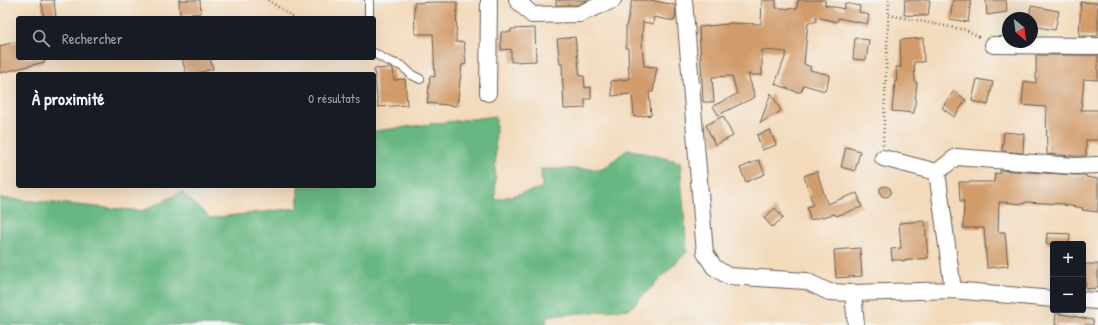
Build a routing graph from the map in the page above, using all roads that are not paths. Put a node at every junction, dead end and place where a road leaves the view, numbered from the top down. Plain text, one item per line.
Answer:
1 (369, 0) edge
2 (489, 0) edge
3 (517, 0) edge
4 (613, 0) edge
5 (684, 0) edge
6 (369, 16) edge
7 (993, 45) road end
8 (1098, 46) edge
9 (376, 54) edge
10 (420, 79) dead end
11 (488, 93) dead end
12 (883, 158) road end
13 (1098, 165) edge
14 (937, 172) junction
15 (953, 290) junction
16 (852, 293) junction
17 (1050, 299) edge
18 (1086, 300) edge
19 (1098, 301) edge
20 (856, 325) edge

1 - 6 lane
2 - 11 street
3 - 4 street
5 - 16 street
7 - 8 street
9 - 10 lane
12 - 14 street
13 - 14 street
14 - 15 street
15 - 16 street
15 - 17 street
16 - 20 street
18 - 19 street

